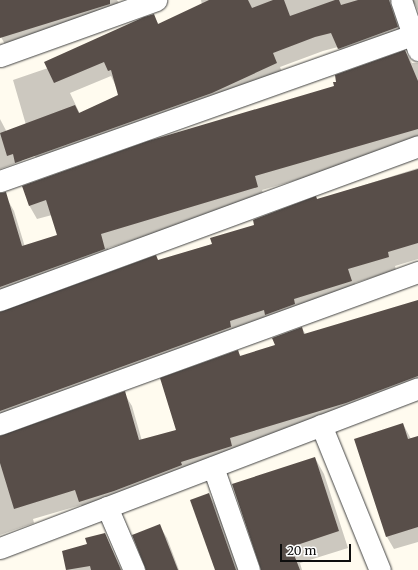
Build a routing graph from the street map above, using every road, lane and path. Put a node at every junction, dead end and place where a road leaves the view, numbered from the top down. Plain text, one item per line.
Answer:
1 (156, 0) edge
2 (401, 0) edge
3 (415, 42) edge
4 (0, 56) edge
5 (418, 146) edge
6 (0, 181) edge
7 (418, 272) edge
8 (0, 300) edge
9 (418, 388) edge
10 (0, 424) edge
11 (321, 425) junction
12 (213, 466) junction
13 (107, 508) junction
14 (0, 548) edge
15 (134, 570) edge
16 (249, 570) edge
17 (380, 570) edge

1 - 4 street
2 - 3 street
3 - 6 street
5 - 8 street
7 - 10 street
9 - 11 street
11 - 12 street
11 - 17 street
12 - 13 street
12 - 16 street
13 - 14 street
13 - 15 street

